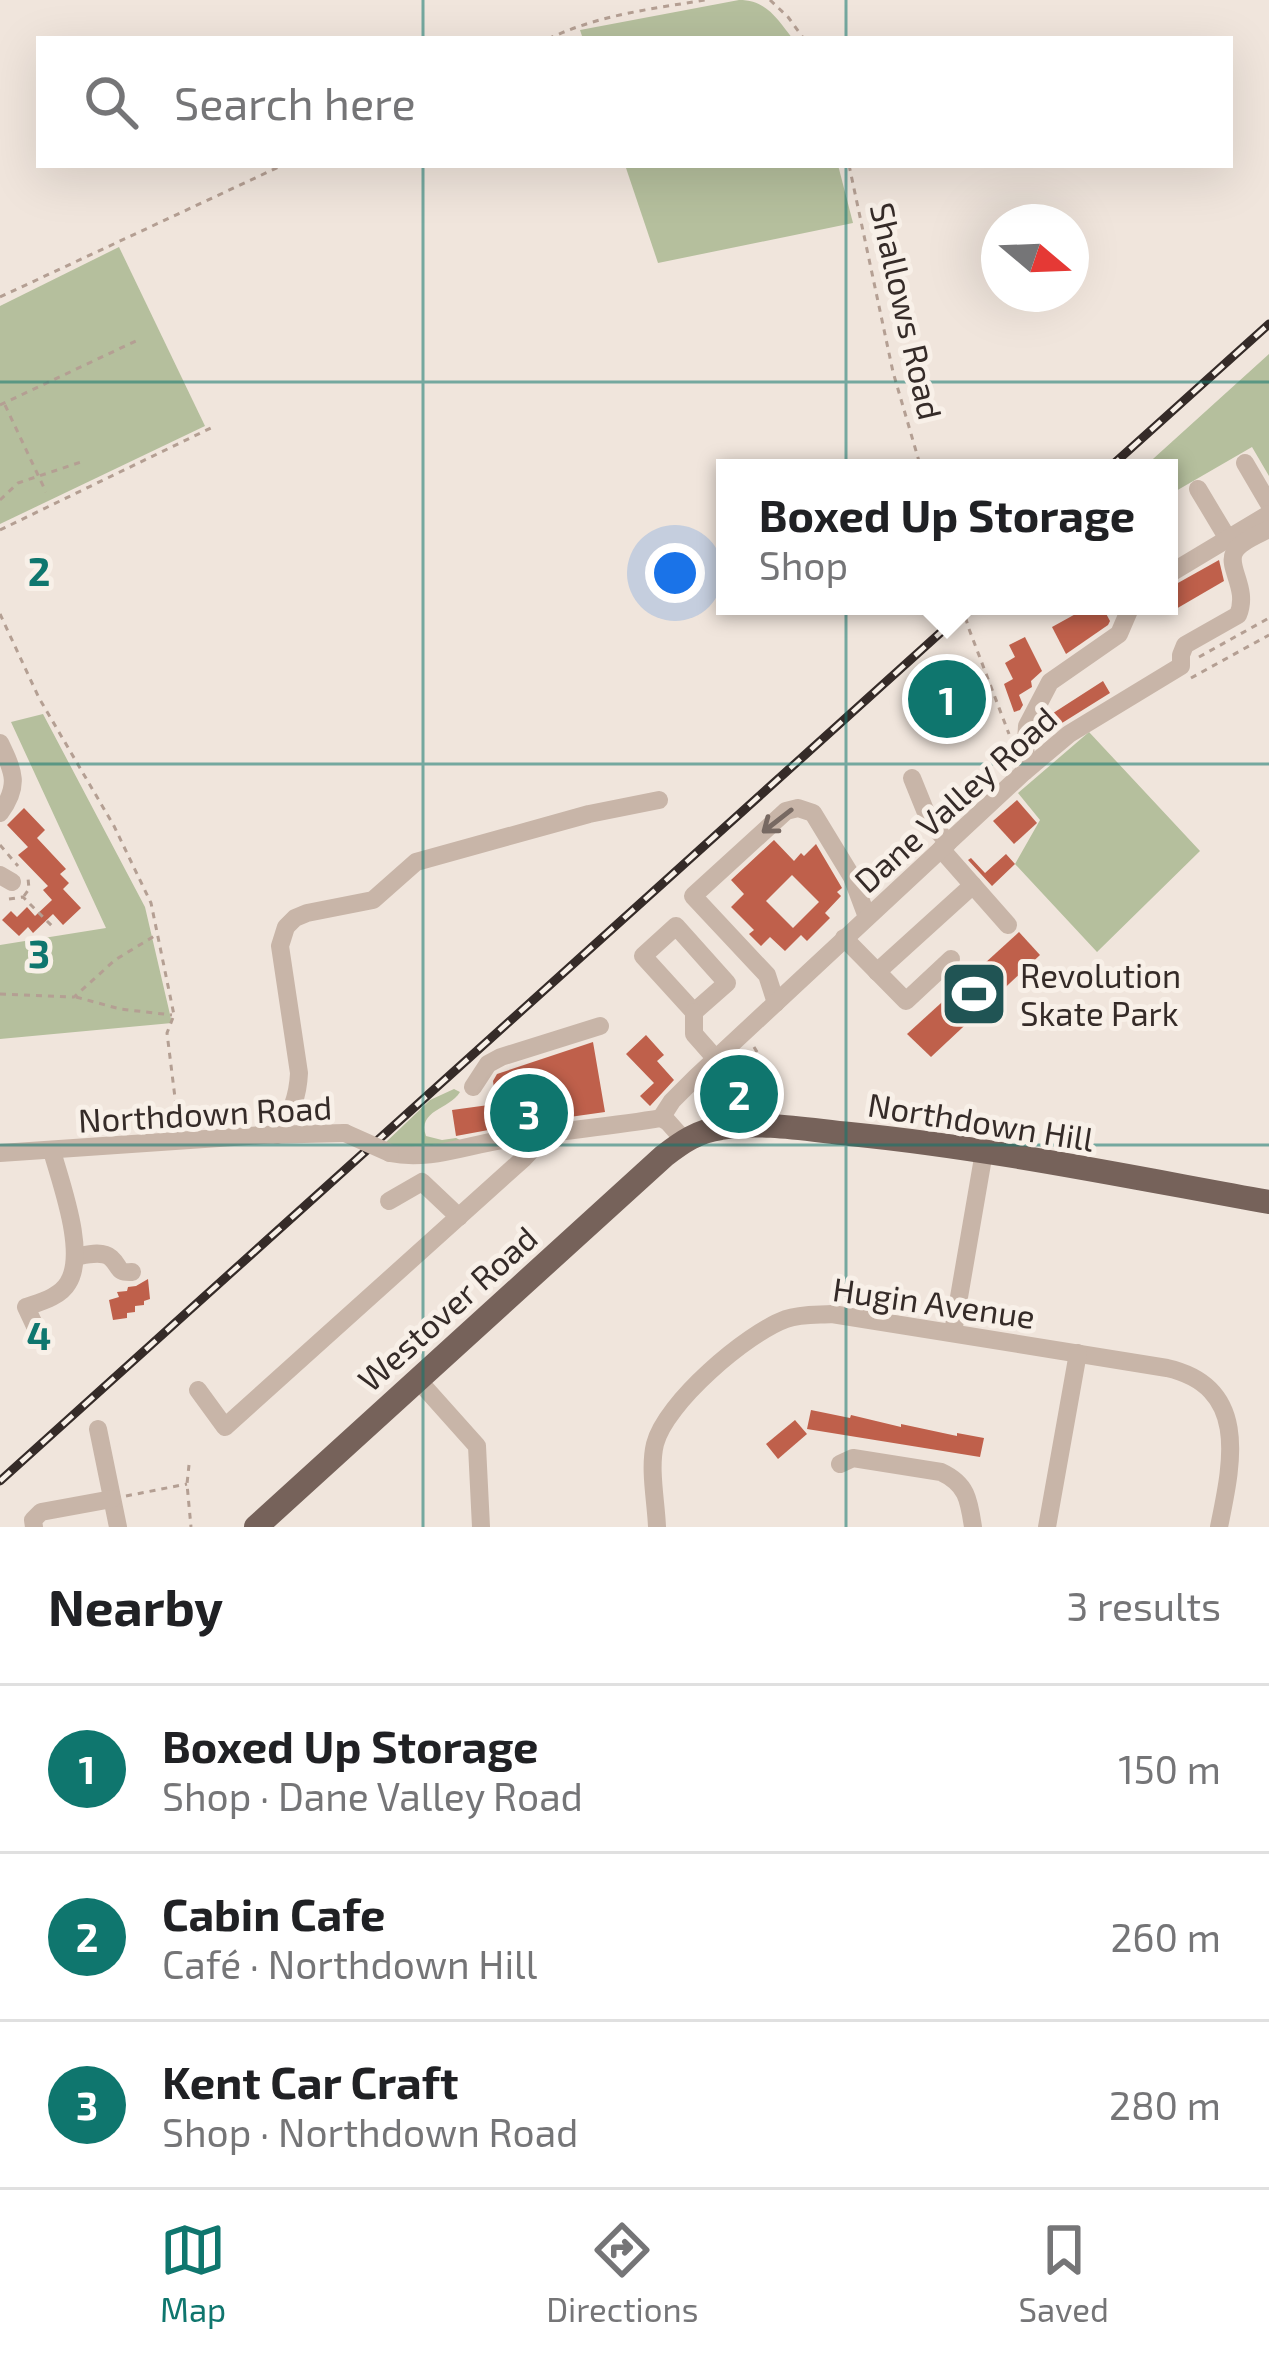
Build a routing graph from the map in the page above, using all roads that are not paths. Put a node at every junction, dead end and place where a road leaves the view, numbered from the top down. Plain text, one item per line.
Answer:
1 (1245, 464) dead end
2 (1198, 489) dead end
3 (1269, 504) edge
4 (1269, 514) edge
5 (1269, 529) edge
6 (1228, 539) junction
7 (1178, 563) edge
8 (1127, 615) edge
9 (0, 743) edge
10 (1024, 772) junction
11 (912, 778) dead end
12 (659, 800) dead end
13 (0, 813) edge
14 (944, 846) junction
15 (973, 885) junction
16 (867, 917) junction
17 (1008, 925) dead end
18 (844, 938) junction
19 (951, 959) dead end
20 (877, 972) junction
21 (776, 1003) junction
22 (694, 1012) junction
23 (600, 1026) dead end
24 (716, 1059) junction
25 (473, 1087) dead end
26 (662, 1118) junction
27 (277, 1135) junction
28 (540, 1135) junction
29 (684, 1140) junction
30 (52, 1150) junction
31 (984, 1152) junction
32 (0, 1154) edge
33 (389, 1201) dead end
34 (1269, 1202) edge
35 (459, 1217) junction
36 (75, 1257) junction
37 (132, 1272) dead end
38 (953, 1332) junction
39 (40, 1337) dead end
40 (1078, 1353) junction
41 (418, 1380) junction
42 (198, 1390) dead end
43 (98, 1429) dead end
44 (840, 1464) dead end
45 (112, 1499) junction
46 (1224, 1520) edge
47 (34, 1527) edge
48 (118, 1527) edge
49 (256, 1527) edge
50 (481, 1527) edge
51 (658, 1527) edge
52 (974, 1527) edge
53 (1047, 1527) edge

1 - 3 street
2 - 6 street
4 - 6 street
5 - 10 street, Dane Valley Road
6 - 7 street
8 - 10 street
9 - 13 street
10 - 14 street, Dane Valley Road
11 - 14 street
12 - 27 street
14 - 15 street
14 - 16 street, Dane Valley Road
15 - 17 street
15 - 20 street
16 - 18 street, Dane Valley Road
16 -> 21 street
18 - 20 street
18 - 21 street, Dane Valley Road
19 - 20 street
21 - 24 street, Dane Valley Road
22 - 22 street
22 - 24 street
23 - 25 street
24 - 26 street, Dane Valley Road
26 - 28 street, Northdown Road
26 - 29 street
27 - 28 street, Northdown Road, bridge
27 - 30 street, Northdown Road
28 - 35 street
29 - 31 main road, Northdown Hill
29 - 41 main road, Westover Road
30 - 32 street, Northdown Road
30 - 36 street
31 - 34 main road, Northdown Hill
31 - 38 street
33 - 35 street
35 - 42 street
36 - 37 street
36 - 39 street
38 - 40 street, Hugin Avenue
38 - 51 street, Hugin Avenue
40 - 46 street, Hugin Avenue
40 - 53 street
41 - 49 main road, Westover Road
41 - 50 street
43 - 45 street
44 - 52 street
45 - 47 street
45 - 48 street

